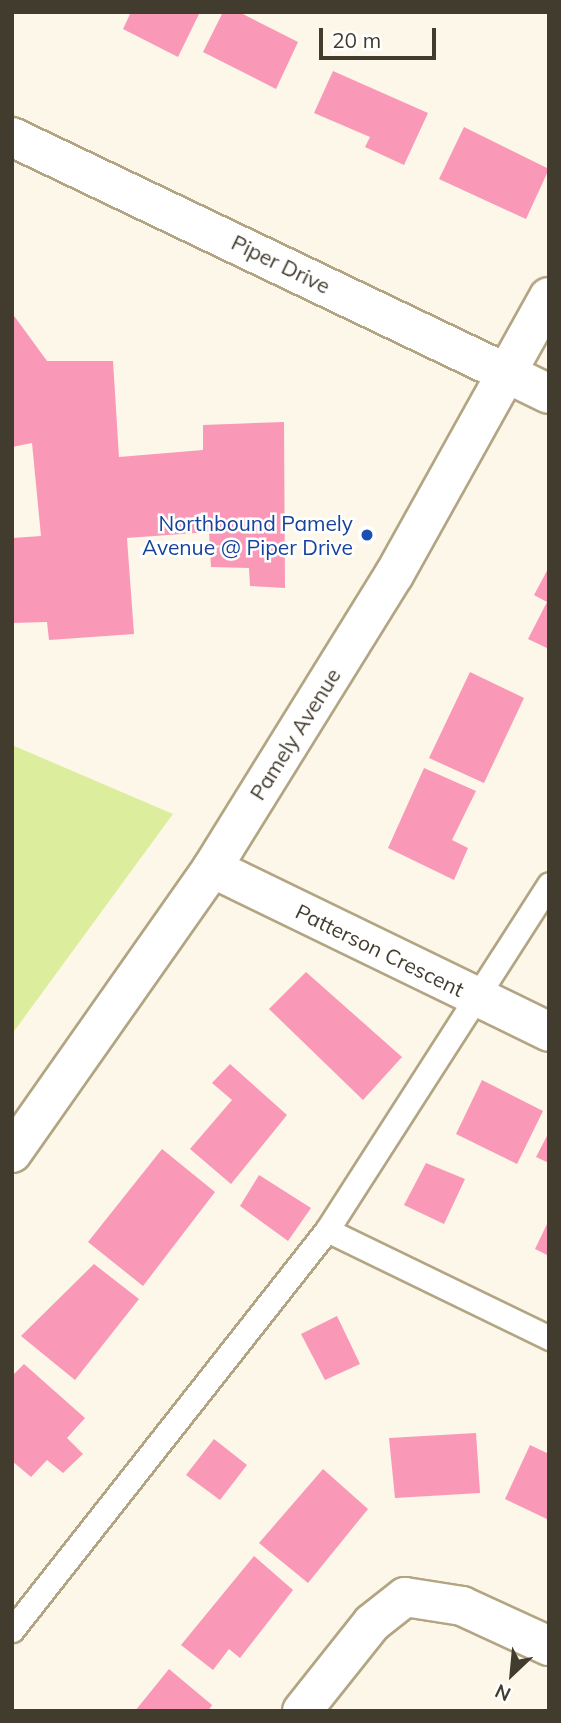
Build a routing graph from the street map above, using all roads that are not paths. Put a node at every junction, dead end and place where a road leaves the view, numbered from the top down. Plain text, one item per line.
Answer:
1 (12, 136) edge
2 (549, 297) edge
3 (510, 375) junction
4 (549, 394) edge
5 (212, 868) junction
6 (549, 884) edge
7 (480, 999) junction
8 (549, 1032) edge
9 (12, 1153) edge
10 (327, 1230) junction
11 (549, 1338) edge
12 (12, 1630) edge
13 (549, 1646) edge
14 (302, 1711) edge

1 - 3 street, Piper Drive
2 - 3 street, Pamely Avenue
3 - 4 street, Piper Drive
3 - 5 street, Pamely Avenue
5 - 7 street, Patterson Crescent
5 - 9 street, Pamely Avenue
6 - 7 lane
7 - 8 street, Patterson Crescent
7 - 10 lane
10 - 11 lane
10 - 12 lane
13 - 14 street

